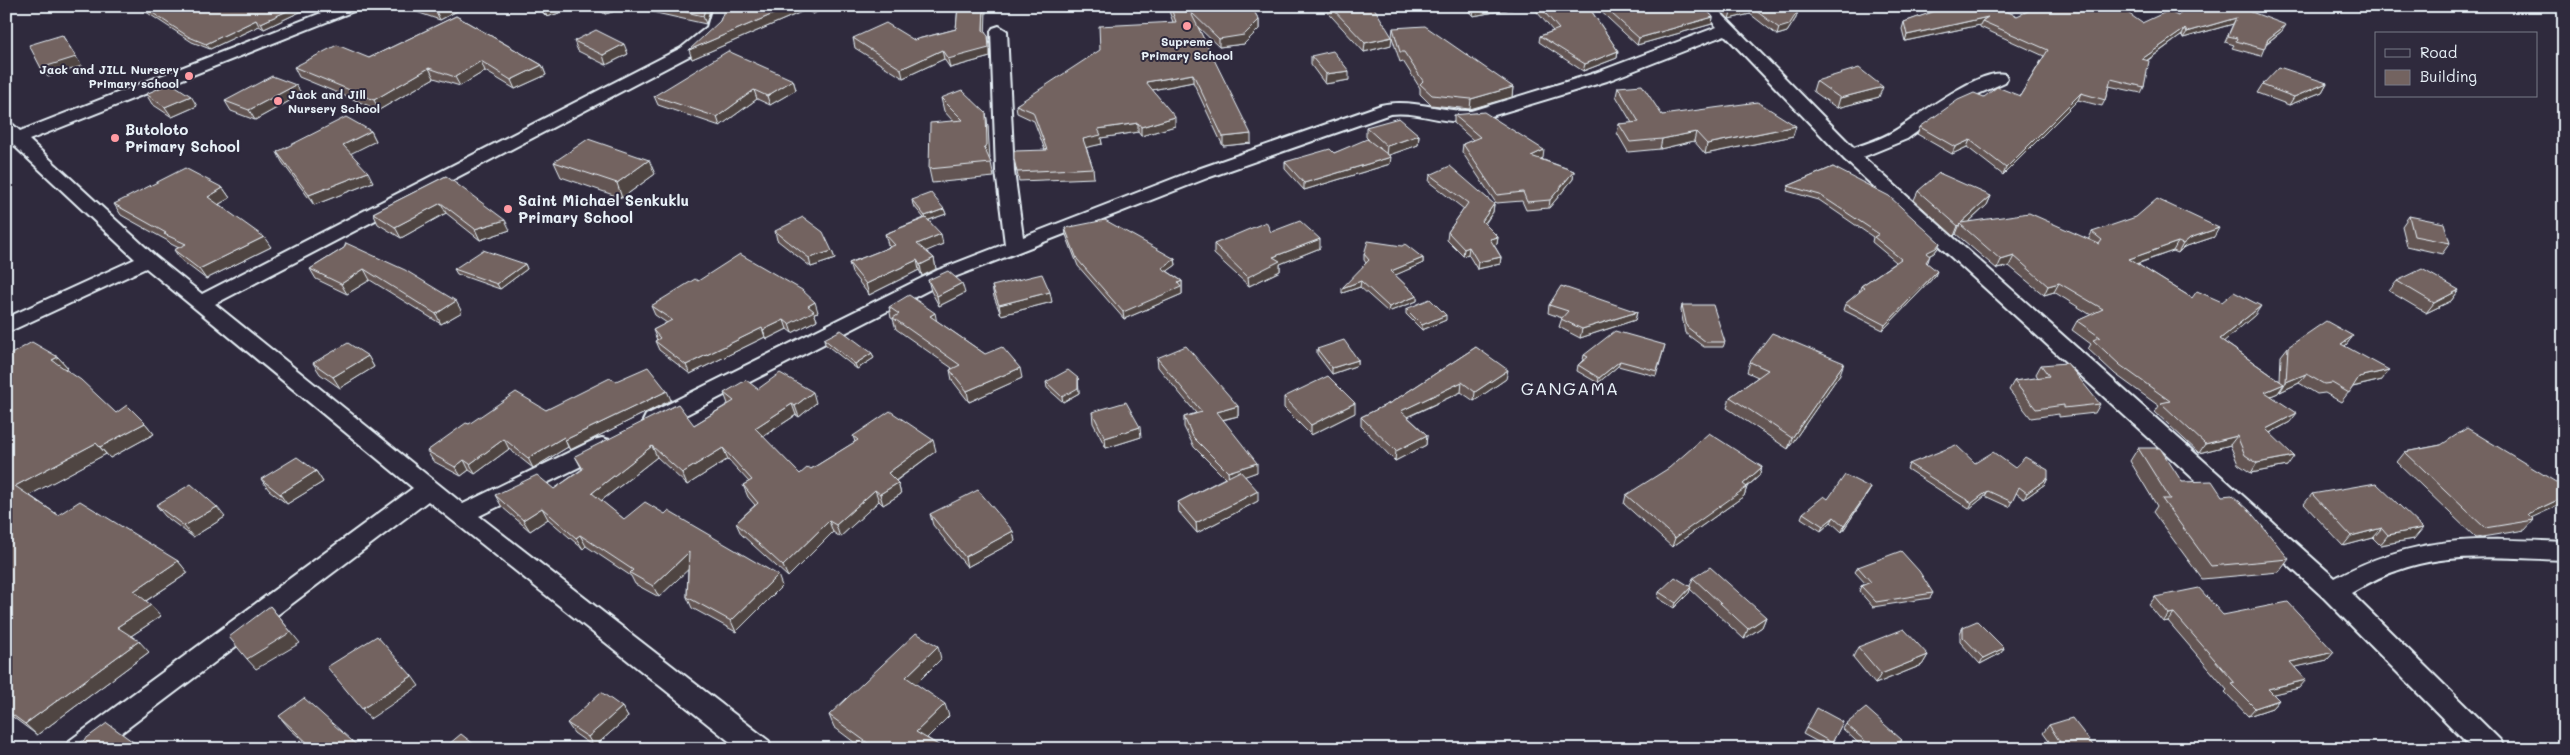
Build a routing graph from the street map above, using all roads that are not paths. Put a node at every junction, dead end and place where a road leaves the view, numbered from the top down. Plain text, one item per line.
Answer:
1 (354, 6) edge
2 (1705, 6) edge
3 (720, 7) edge
4 (1726, 29) junction
5 (999, 31) dead end
6 (1999, 78) dead end
7 (12, 133) edge
8 (1851, 156) junction
9 (1015, 247) junction
10 (148, 260) junction
11 (201, 303) junction
12 (6, 326) edge
13 (634, 431) edge
14 (617, 439) edge
15 (428, 489) junction
16 (461, 515) junction
17 (2564, 550) edge
18 (2333, 591) junction
19 (79, 749) edge
20 (759, 749) edge
21 (2491, 749) edge

1 - 7 street
2 - 4 street
3 - 11 street
4 - 8 street
4 - 9 street
5 - 9 street
6 - 8 street
7 - 10 street
8 - 18 street
9 - 13 street
10 - 11 street
10 - 12 street
11 - 15 street
14 - 16 street
15 - 16 street
15 - 19 street
16 - 20 street
17 - 18 street
18 - 21 street

